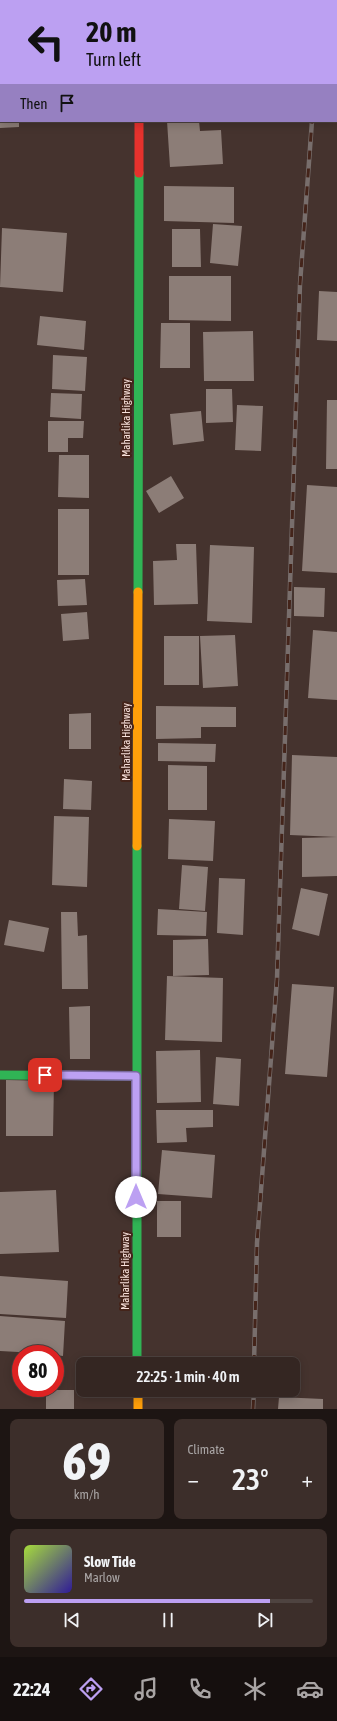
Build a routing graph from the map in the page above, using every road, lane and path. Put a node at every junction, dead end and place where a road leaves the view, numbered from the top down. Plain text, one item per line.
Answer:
1 (139, 122) edge
2 (0, 1075) edge
3 (136, 1076) junction
4 (137, 1357) edge
5 (138, 1397) edge
6 (138, 1409) edge

1 - 3 main road, Maharlika Highway
2 - 3 main road
3 - 4 main road, Maharlika Highway
5 - 6 main road

